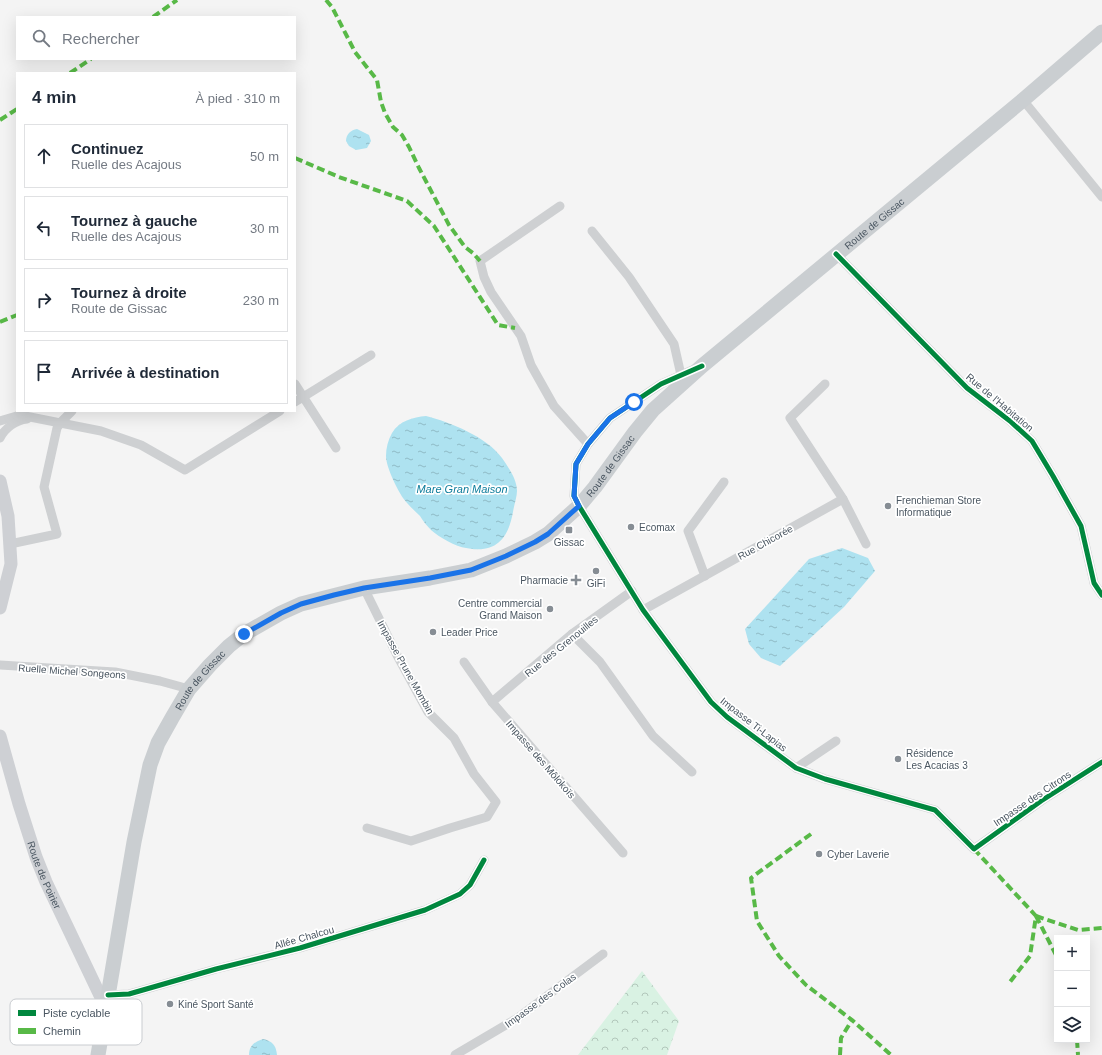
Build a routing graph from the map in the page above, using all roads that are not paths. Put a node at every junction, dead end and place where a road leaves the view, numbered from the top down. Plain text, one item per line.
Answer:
1 (1102, 32) edge
2 (1023, 100) junction
3 (1102, 197) edge
4 (560, 206) dead end
5 (592, 231) dead end
6 (836, 254) junction
7 (371, 354) dead end
8 (702, 366) junction
9 (681, 375) junction
10 (825, 384) dead end
11 (296, 386) edge
12 (303, 396) junction
13 (296, 401) edge
14 (71, 412) edge
15 (278, 412) edge
16 (34, 418) junction
17 (0, 421) edge
18 (60, 422) junction
19 (0, 438) edge
20 (588, 444) junction
21 (336, 448) dead end
22 (0, 481) edge
23 (724, 482) dead end
24 (842, 499) junction
25 (579, 506) junction
26 (10, 544) junction
27 (866, 544) dead end
28 (705, 576) junction
29 (1098, 582) edge
30 (364, 588) junction
31 (632, 591) junction
32 (1102, 595) edge
33 (0, 608) edge
34 (643, 610) junction
35 (572, 634) junction
36 (464, 662) dead end
37 (0, 665) edge
38 (189, 689) junction
39 (492, 702) junction
40 (0, 736) edge
41 (836, 741) dead end
42 (1102, 762) edge
43 (796, 768) junction
44 (692, 772) dead end
45 (367, 828) dead end
46 (974, 849) joint
47 (622, 853) dead end
48 (484, 860) dead end
49 (603, 954) dead end
50 (105, 999) edge
51 (108, 999) edge
52 (115, 999) edge
53 (99, 1045) edge
54 (97, 1055) edge
55 (455, 1055) edge

1 - 2 main road, Route de Gissac
2 - 3 street
2 - 6 main road, Route de Gissac
4 - 20 street
5 - 9 street
6 - 8 main road, Route de Gissac
6 - 29 street, Rue de l'Habitation
7 - 12 street
8 - 9 street, Impasse Ti-Lapias
8 - 25 main road, Route de Gissac
9 - 20 street, Impasse Ti-Lapias
10 - 24 street
11 - 12 street
12 - 13 street
12 - 21 street
14 - 18 street
15 - 18 street
16 - 17 street
16 - 18 street
16 - 19 street
18 - 26 street
20 - 25 street, Impasse Ti-Lapias
22 - 26 main road
23 - 28 street
24 - 27 street
24 - 28 street, Rue Chicorée
25 - 30 main road, Route de Gissac
25 - 31 street, Impasse Ti-Lapias
26 - 33 main road
28 - 34 street, Rue Chicorée
29 - 32 street, Rue de l'Habitation
30 - 38 main road, Route de Gissac
30 - 45 street, Impasse Prune Mombin
31 - 34 street, Impasse Ti-Lapias
31 - 35 street, Rue des Grenouilles
34 - 43 street, Impasse Ti-Lapias
35 - 39 street, Rue des Grenouilles
35 - 44 street
36 - 39 street, Impasse des Môlokoïs
37 - 38 street, Ruelle Michel Songeons
38 - 51 main road, Route de Gissac
39 - 47 street, Impasse des Môlokoïs
40 - 50 main road, Route de Poirier
41 - 43 street
42 - 46 street, Impasse des Citrons
43 - 46 street, Impasse Ti-Lapias
48 - 52 street, Allée Chalcou
49 - 55 street, Impasse des Colas
53 - 54 main road, Route de Gissac

